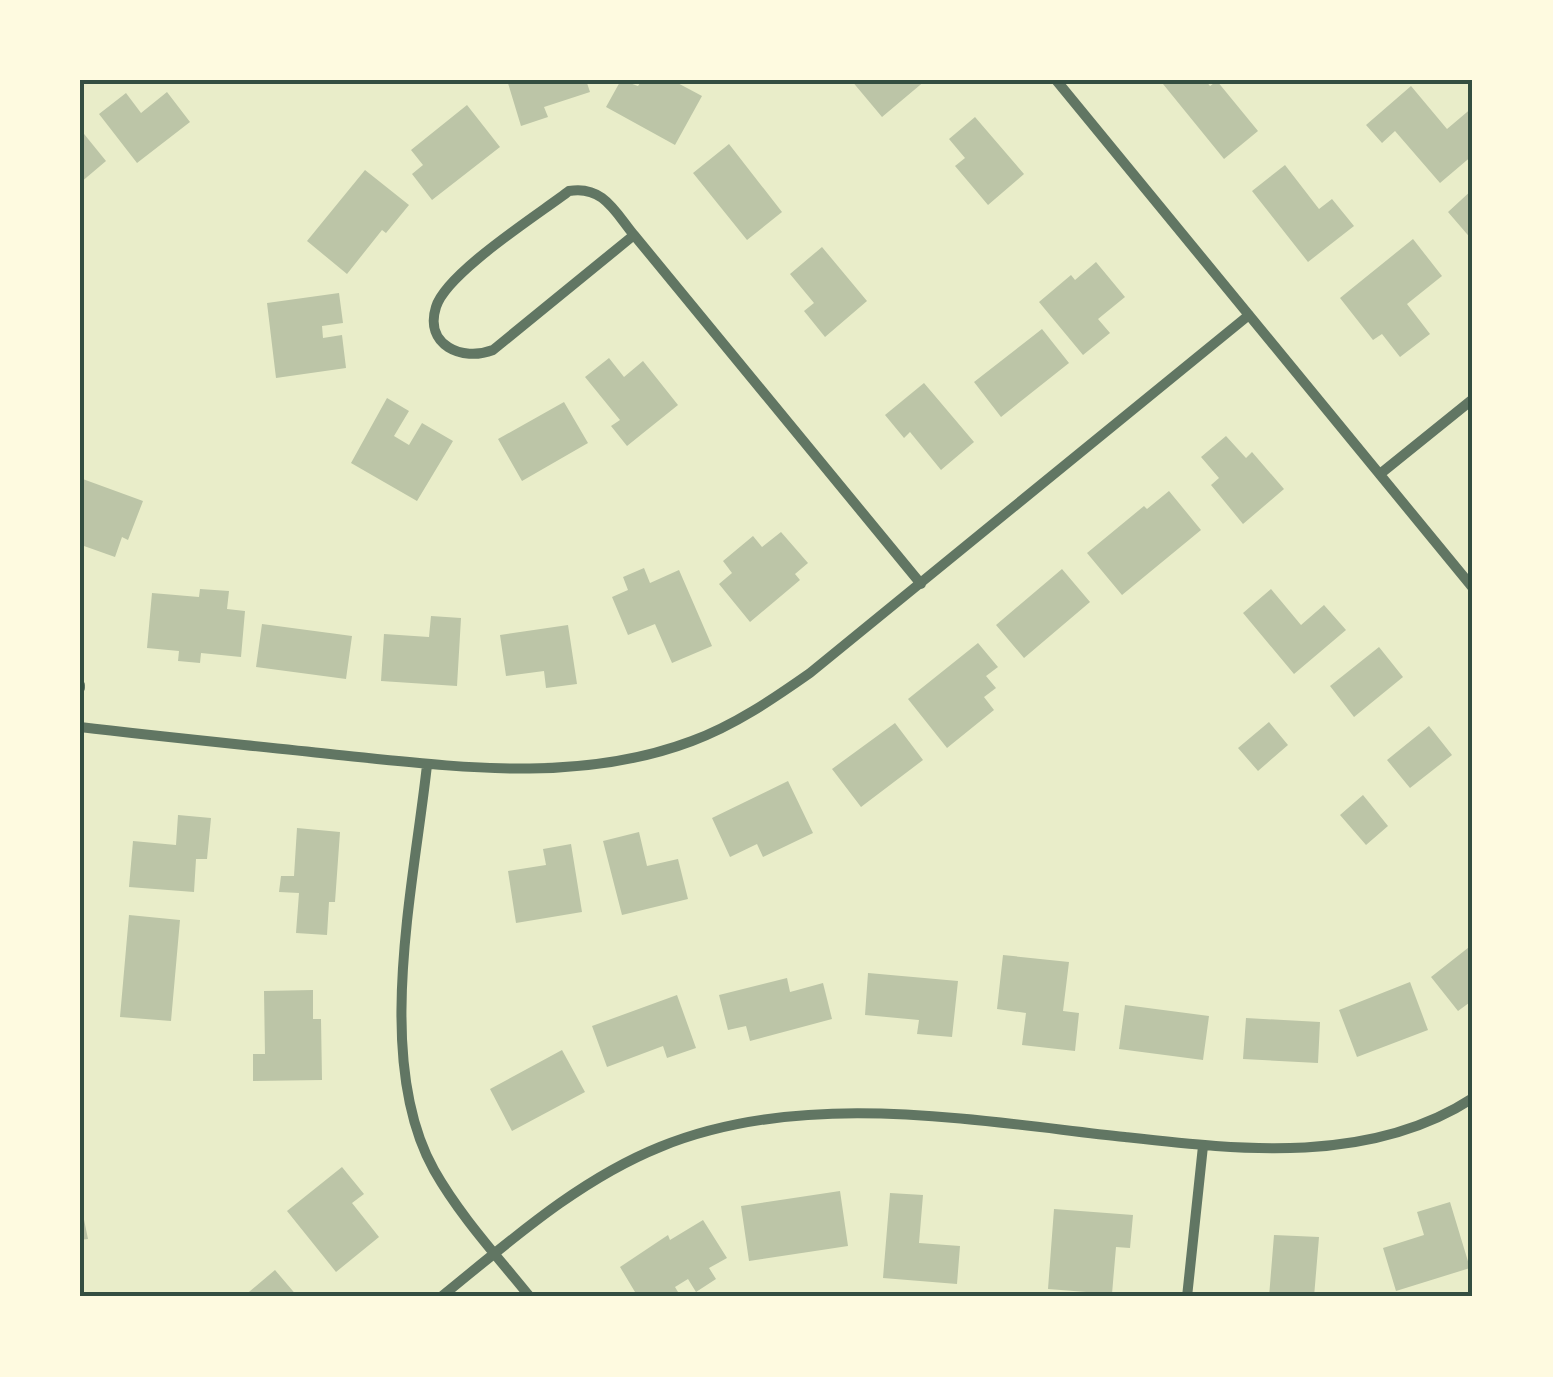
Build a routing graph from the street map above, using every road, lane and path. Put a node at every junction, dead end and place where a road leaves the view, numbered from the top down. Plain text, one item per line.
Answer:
1 (1056, 80) edge
2 (634, 236) junction
3 (1249, 315) junction
4 (1473, 399) edge
5 (1380, 474) junction
6 (922, 584) junction
7 (1473, 588) edge
8 (80, 728) edge
9 (427, 766) junction
10 (1473, 1098) edge
11 (1203, 1146) junction
12 (495, 1254) junction
13 (441, 1297) edge
14 (530, 1297) edge
15 (1186, 1297) edge

1 - 3 street
2 - 2 street
2 - 6 street
3 - 5 street
3 - 6 street
4 - 5 street
5 - 7 street
6 - 9 street
8 - 9 street
9 - 12 street
10 - 11 street
11 - 12 street
11 - 15 street
12 - 13 street
12 - 14 street

